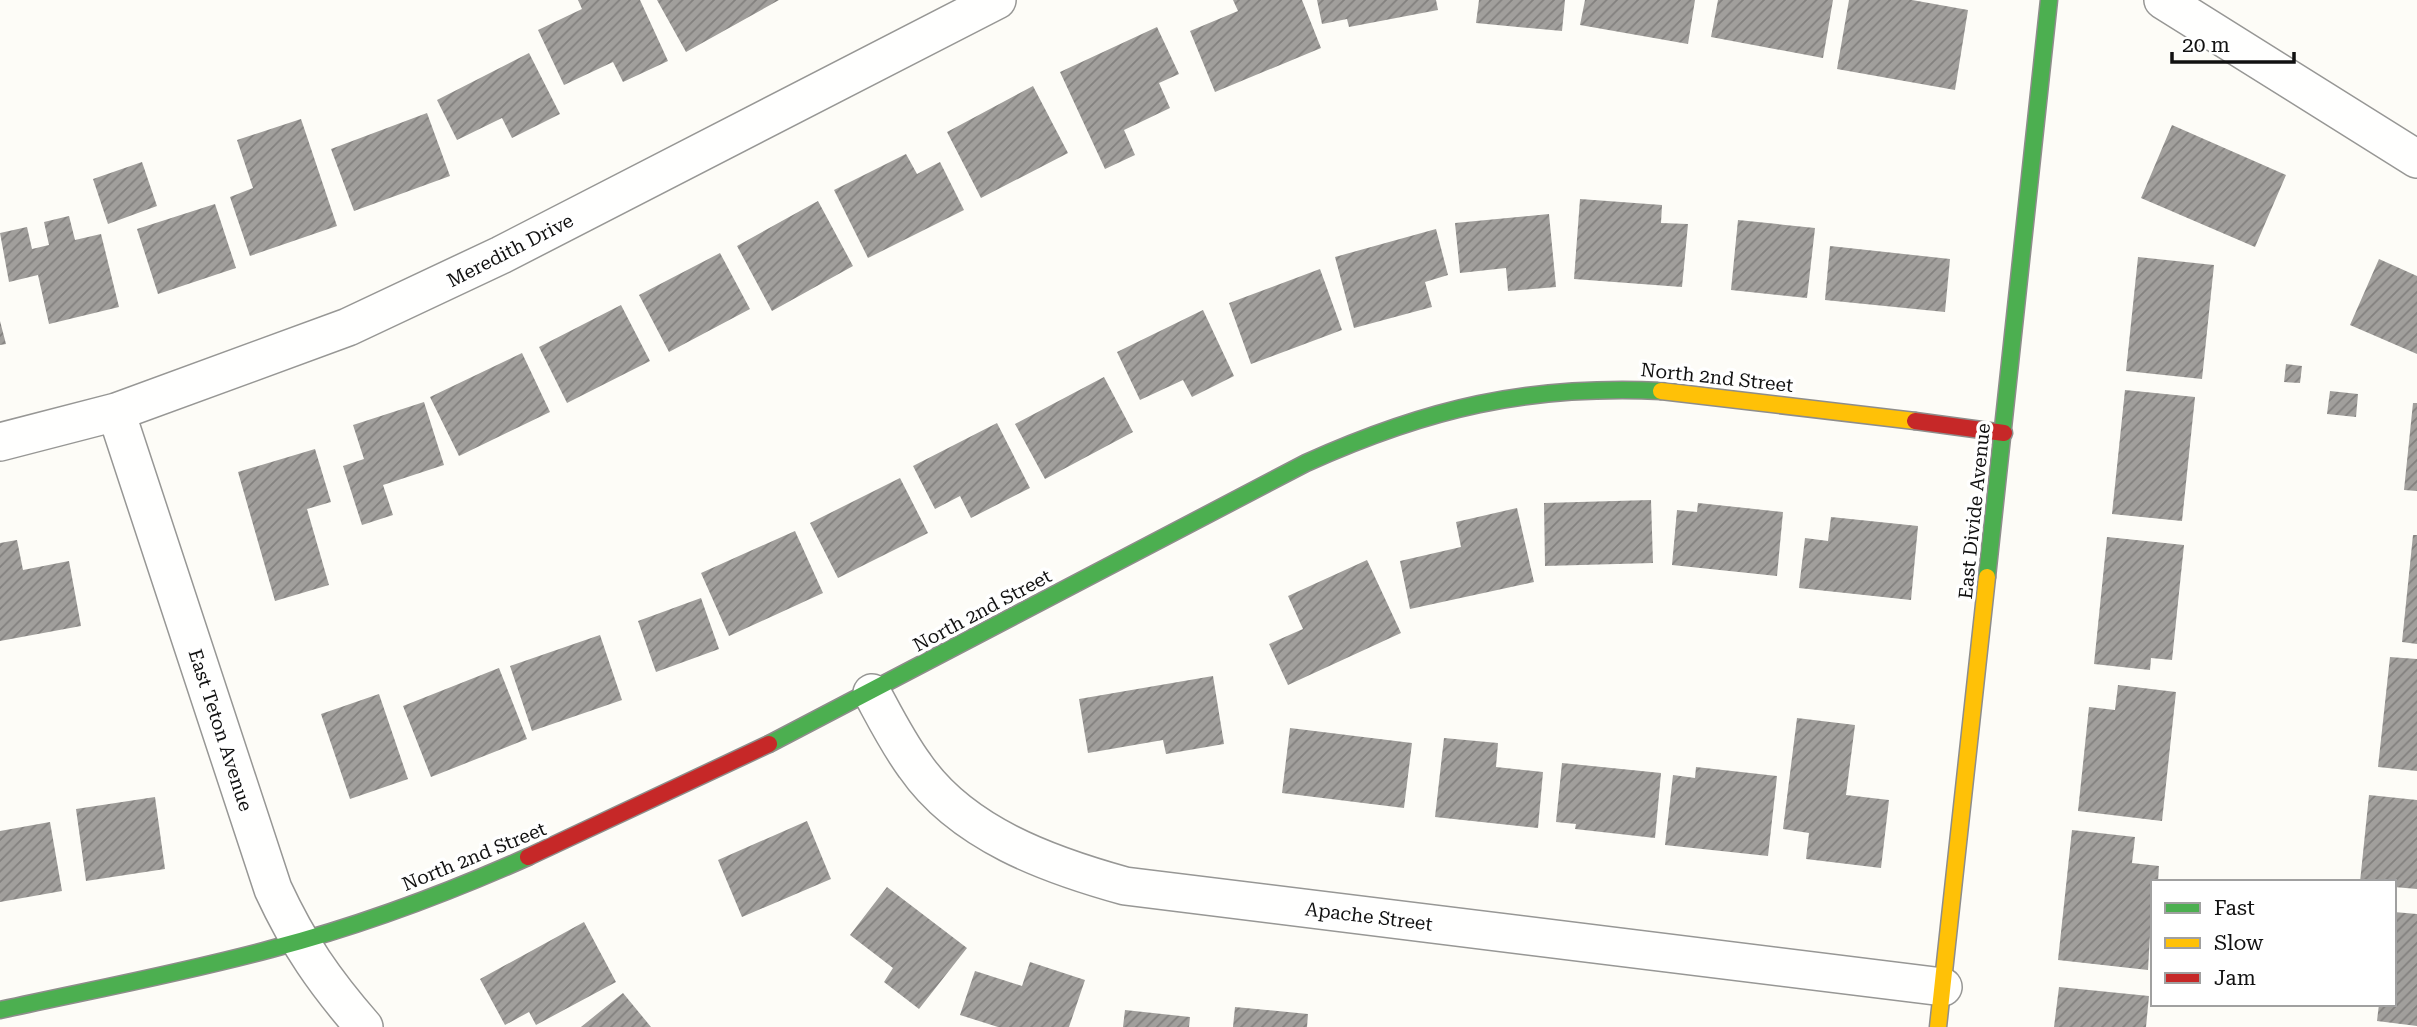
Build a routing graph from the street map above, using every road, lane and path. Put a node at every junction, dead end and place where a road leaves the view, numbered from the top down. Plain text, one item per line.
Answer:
1 (997, 0) edge
2 (2049, 0) edge
3 (2163, 0) edge
4 (2417, 159) edge
5 (116, 412) junction
6 (2004, 433) junction
7 (0, 442) edge
8 (872, 692) junction
9 (298, 941) junction
10 (1943, 987) junction
11 (0, 1010) edge
12 (365, 1027) edge
13 (1938, 1027) edge

1 - 5 street, Meredith Drive
2 - 6 street, East Divide Avenue
3 - 4 street
5 - 7 street, Meredith Drive
5 - 9 street, East Teton Avenue
6 - 8 street, North 2nd Street
6 - 10 street, East Divide Avenue
8 - 9 street, North 2nd Street
8 - 10 street, Apache Street
9 - 11 street, North 2nd Street
9 - 12 street, East Teton Avenue
10 - 13 street, East Divide Avenue

